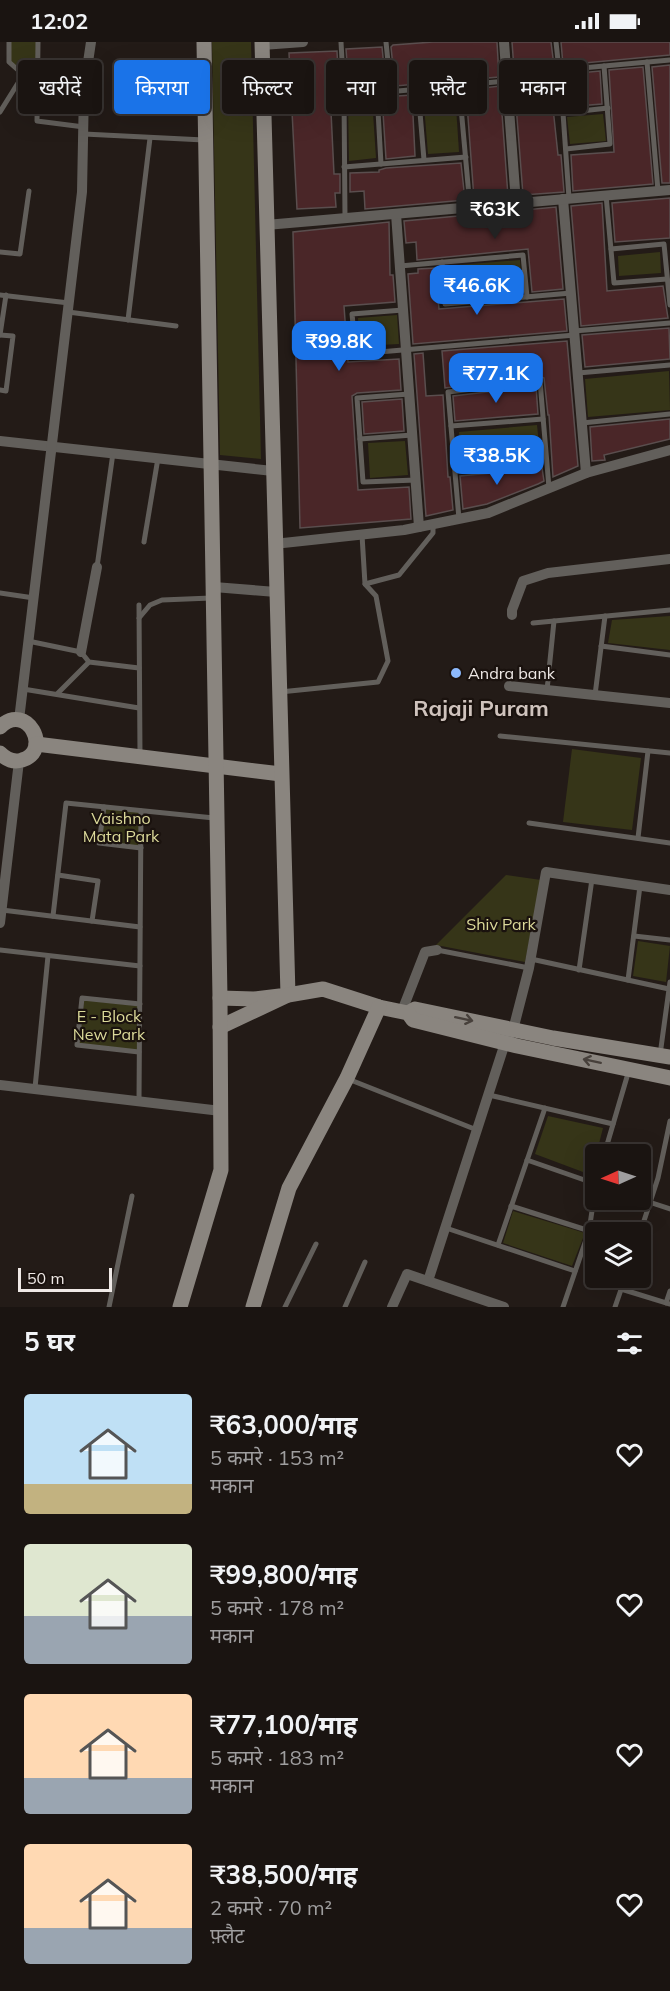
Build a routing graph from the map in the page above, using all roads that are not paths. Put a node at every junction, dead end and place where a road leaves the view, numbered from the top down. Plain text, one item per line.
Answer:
1 (9, 42) edge
2 (38, 42) edge
3 (91, 42) edge
4 (204, 42) edge
5 (303, 42) edge
6 (341, 42) edge
7 (386, 42) edge
8 (504, 42) edge
9 (556, 42) edge
10 (262, 44) edge
11 (38, 60) edge
12 (342, 60) edge
13 (388, 60) edge
14 (506, 60) edge
15 (558, 60) edge
16 (670, 60) edge
17 (647, 62) junction
18 (604, 66) junction
19 (587, 68) edge
20 (18, 70) edge
21 (18, 83) edge
22 (608, 108) junction
23 (0, 112) edge
24 (37, 114) edge
25 (344, 114) edge
26 (378, 114) edge
27 (420, 114) edge
28 (462, 114) edge
29 (510, 114) edge
30 (84, 130) junction
31 (150, 138) junction
32 (206, 140) junction
33 (566, 149) junction
34 (466, 156) junction
35 (424, 160) junction
36 (381, 164) junction
37 (344, 167) junction
38 (670, 190) edge
39 (29, 191) dead end
40 (658, 191) junction
41 (606, 195) junction
42 (566, 199) junction
43 (516, 203) junction
44 (470, 207) junction
45 (396, 213) junction
46 (345, 218) junction
47 (266, 225) junction
48 (611, 249) junction
49 (0, 252) edge
50 (442, 262) junction
51 (400, 266) junction
52 (667, 279) junction
53 (571, 293) junction
54 (3, 295) edge
55 (527, 297) junction
56 (670, 305) edge
57 (68, 307) junction
58 (403, 309) junction
59 (128, 320) junction
60 (670, 323) edge
61 (176, 326) dead end
62 (574, 333) junction
63 (0, 335) edge
64 (406, 350) junction
65 (670, 365) edge
66 (578, 373) junction
67 (0, 390) edge
68 (410, 394) junction
69 (670, 414) edge
70 (543, 418) junction
71 (582, 423) junction
72 (451, 426) junction
73 (412, 435) junction
74 (360, 439) junction
75 (0, 441) edge
76 (52, 447) junction
77 (670, 450) edge
78 (113, 453) junction
79 (158, 458) junction
80 (212, 464) junction
81 (273, 471) junction
82 (586, 473) junction
83 (416, 480) junction
84 (549, 488) junction
85 (459, 519) junction
86 (433, 524) junction
87 (419, 527) junction
88 (362, 535) junction
89 (144, 542) dead end
90 (274, 544) junction
91 (670, 559) edge
92 (97, 567) joint
93 (365, 584) junction
94 (214, 592) junction
95 (276, 592) junction
96 (0, 593) edge
97 (34, 598) junction
98 (139, 605) dead end
99 (670, 610) edge
100 (512, 615) dead end
101 (605, 616) junction
102 (139, 618) junction
103 (554, 621) junction
104 (533, 623) dead end
105 (28, 641) junction
106 (601, 646) junction
107 (81, 652) junction
108 (670, 655) edge
109 (90, 662) junction
110 (139, 668) junction
111 (509, 686) dead end
112 (22, 689) junction
113 (547, 690) junction
114 (279, 693) junction
115 (57, 694) junction
116 (595, 695) junction
117 (670, 702) edge
118 (139, 708) junction
119 (19, 720) junction
120 (0, 727) edge
121 (500, 735) dead end
122 (36, 744) junction
123 (648, 751) junction
124 (0, 753) edge
125 (670, 753) edge
126 (140, 756) junction
127 (18, 761) junction
128 (216, 766) junction
129 (281, 774) junction
130 (104, 807) junction
131 (141, 811) junction
132 (217, 818) junction
133 (529, 823) dead end
134 (638, 838) junction
135 (670, 843) edge
136 (141, 848) junction
137 (3, 863) edge
138 (58, 875) junction
139 (592, 879) junction
140 (640, 886) junction
141 (670, 890) edge
142 (1, 910) edge
143 (53, 916) junction
144 (92, 921) junction
145 (0, 923) edge
146 (140, 927) junction
147 (634, 936) junction
148 (670, 940) edge
149 (0, 950) edge
150 (437, 950) joint
151 (48, 956) junction
152 (530, 964) junction
153 (140, 966) junction
154 (579, 970) junction
155 (628, 980) junction
156 (670, 985) edge
157 (288, 994) junction
158 (220, 998) junction
159 (140, 1004) junction
160 (379, 1007) junction
161 (405, 1012) junction
162 (220, 1027) junction
163 (509, 1037) junction
164 (139, 1052) junction
165 (665, 1056) edge
166 (629, 1069) junction
167 (347, 1078) junction
168 (670, 1078) edge
169 (0, 1085) edge
170 (35, 1089) junction
171 (489, 1095) junction
172 (139, 1101) junction
173 (544, 1108) junction
174 (221, 1111) junction
175 (670, 1121) edge
176 (613, 1124) junction
177 (477, 1130) junction
178 (607, 1144) edge
179 (662, 1159) junction
180 (527, 1160) junction
181 (670, 1161) edge
182 (585, 1180) edge
183 (132, 1196) dead end
184 (651, 1198) edge
185 (651, 1202) edge
186 (511, 1206) junction
187 (670, 1209) edge
188 (445, 1228) junction
189 (585, 1230) edge
190 (316, 1244) dead end
191 (498, 1245) junction
192 (585, 1248) edge
193 (365, 1262) dead end
194 (575, 1271) junction
195 (428, 1281) junction
196 (621, 1288) joint
197 (670, 1291) edge
198 (668, 1303) edge
199 (109, 1307) edge
200 (180, 1307) edge
201 (253, 1307) edge
202 (285, 1307) edge
203 (345, 1307) edge
204 (392, 1307) edge
205 (504, 1307) edge
206 (563, 1307) edge
207 (615, 1307) edge

1 - 20 lane
2 - 11 lane
3 - 30 street
4 - 32 street
5 - 10 street
6 - 12 lane
7 - 13 lane
8 - 14 street
9 - 15 lane
10 - 47 street
16 - 17 lane
17 - 18 lane
17 - 40 lane
18 - 19 lane
18 - 22 lane
21 - 23 lane
22 - 33 lane
22 - 33 lane
24 - 30 lane
25 - 37 lane
26 - 36 lane
27 - 35 lane
28 - 34 lane
29 - 43 street
30 - 31 lane
30 - 57 street
31 - 32 lane
31 - 59 lane
32 - 80 street
33 - 42 lane
34 - 35 lane
34 - 44 lane
35 - 36 lane
36 - 37 lane
37 - 46 lane
38 - 40 street
39 - 49 lane
40 - 41 street
41 - 42 street
41 - 48 lane
42 - 43 street
42 - 53 street
43 - 44 street
44 - 45 street
45 - 46 street
45 - 51 street
46 - 47 street
47 - 81 street
48 - 52 lane
48 - 52 lane
50 - 51 lane
50 - 55 lane
50 - 55 lane
51 - 58 street
52 - 56 lane
53 - 55 lane
53 - 62 street
54 - 57 lane
54 - 63 lane
57 - 59 lane
57 - 76 street
58 - 64 street
58 - 64 lane
59 - 61 lane
60 - 62 lane
62 - 64 lane
62 - 66 street
63 - 67 lane
64 - 68 street
65 - 66 lane
66 - 71 street
68 - 73 street
68 - 74 lane
69 - 71 lane
70 - 72 lane
70 - 72 lane
70 - 84 lane
71 - 82 street
72 - 85 lane
73 - 74 lane
73 - 83 street
74 - 83 lane
75 - 76 street
76 - 78 street
76 - 97 street
77 - 82 street
78 - 79 street
78 - 92 lane
79 - 80 street
79 - 89 lane
80 - 81 street
80 - 94 street
81 - 90 street
82 - 84 street
83 - 87 street
84 - 85 street
85 - 86 street
86 - 87 street
86 - 93 lane
87 - 88 street
88 - 90 street
88 - 93 lane
90 - 95 street
91 - 100 street
92 - 107 street
93 - 114 lane
94 - 95 street
94 - 102 lane
94 - 128 street
95 - 114 street
96 - 97 lane
97 - 105 street
98 - 102 lane
99 - 101 lane
101 - 103 lane
101 - 106 lane
102 - 110 lane
103 - 104 lane
103 - 113 lane
105 - 107 lane
105 - 112 street
106 - 108 lane
106 - 116 lane
107 - 109 lane
109 - 110 lane
109 - 115 lane
110 - 118 lane
111 - 113 street
112 - 115 lane
112 - 119 street
113 - 116 street
114 - 129 street
115 - 118 lane
116 - 117 street
118 - 126 lane
119 - 120 street
119 - 122 street
121 - 123 lane
122 - 126 street
122 - 127 street
123 - 125 lane
123 - 134 lane
124 - 127 street
126 - 128 street
127 - 137 street
128 - 129 street
128 - 132 street
129 - 157 street
130 - 131 lane
130 - 136 lane
130 - 138 lane
131 - 132 lane
131 - 136 lane
132 - 158 street
133 - 134 lane
134 - 135 lane
136 - 146 lane
137 - 142 street
138 - 143 lane
138 - 144 lane
139 - 140 street
139 - 152 street
139 - 154 lane
140 - 141 street
140 - 147 lane
142 - 143 lane
142 - 145 street
143 - 144 lane
144 - 146 lane
146 - 153 lane
147 - 148 lane
147 - 155 lane
149 - 151 lane
150 - 152 lane
150 - 161 street
151 - 153 lane
151 - 170 lane
152 - 154 lane
152 - 163 street
153 - 159 lane
154 - 155 lane
155 - 156 lane
156 - 165 lane
157 - 158 street
157 - 160 street
157 - 162 street
158 - 162 street
159 - 164 lane
159 - 164 lane
160 - 161 street
160 - 167 street
161 - 163 street
162 - 174 street
163 - 165 street
166 -> 163 street
163 - 171 street
164 - 172 lane
166 - 168 street
166 - 176 lane
167 - 177 lane
167 - 201 street
169 - 170 street
170 - 172 street
171 - 173 lane
171 - 177 street
172 - 174 street
173 - 176 lane
173 - 180 lane
174 - 200 street
175 - 179 lane
176 - 178 lane
177 - 188 street
179 - 181 lane
179 - 184 lane
180 - 182 lane
180 - 186 lane
183 - 199 lane
185 - 187 lane
186 - 189 lane
186 - 191 lane
188 - 191 lane
188 - 195 street
190 - 202 lane
191 - 194 lane
192 - 194 lane
193 - 203 lane
194 - 206 lane
195 - 204 street
195 - 205 street
196 - 198 lane
196 - 207 lane
197 - 198 lane

